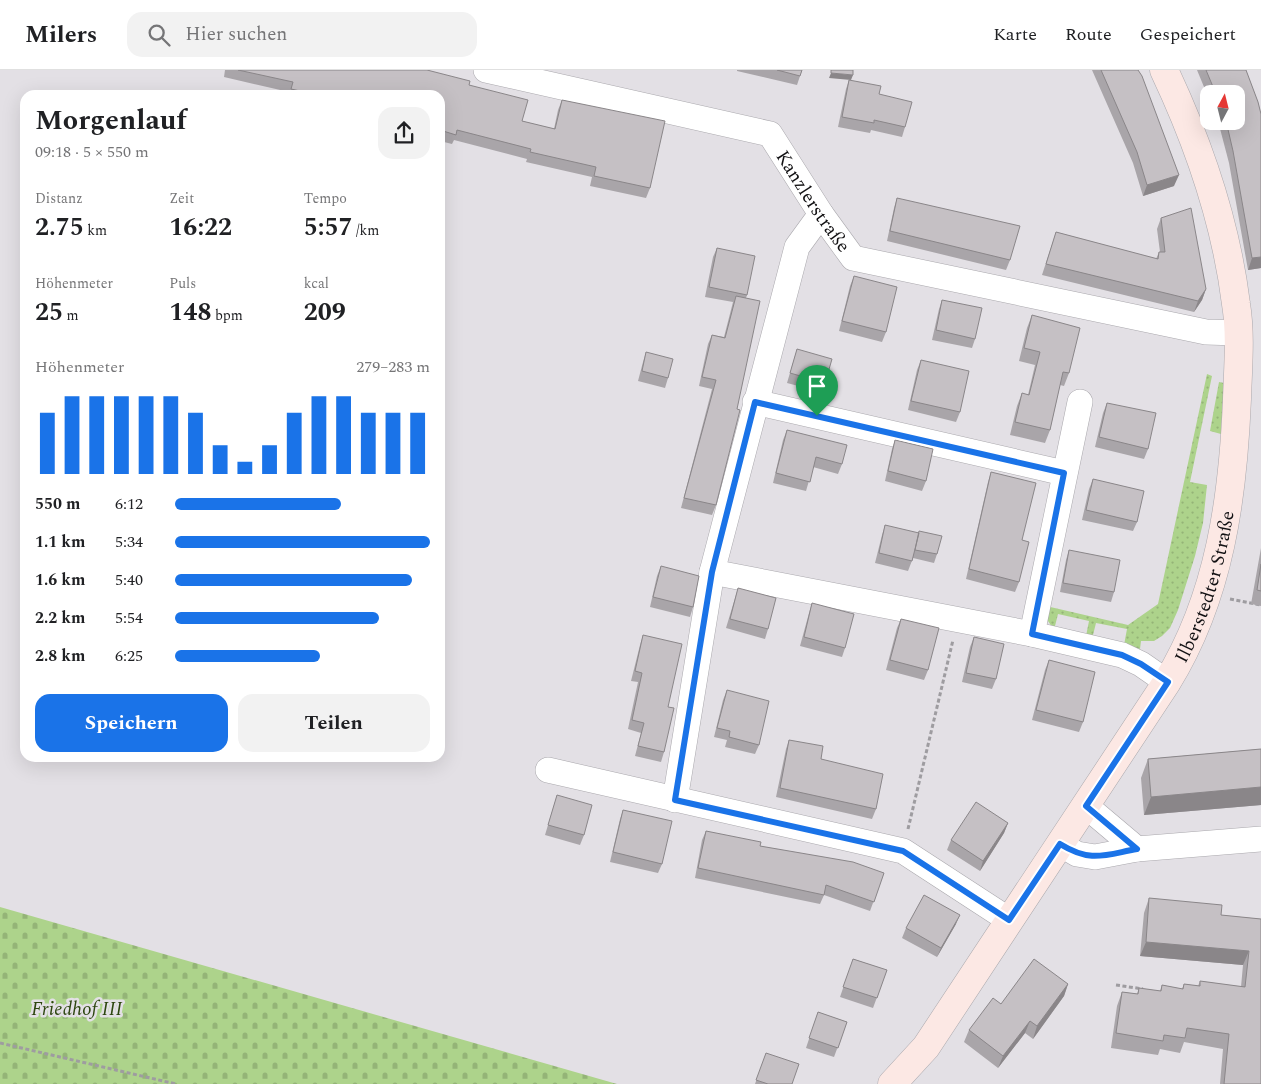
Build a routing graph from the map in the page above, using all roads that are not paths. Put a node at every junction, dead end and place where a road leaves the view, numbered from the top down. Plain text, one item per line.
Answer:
1 (486, 70) edge
2 (1164, 70) edge
3 (821, 214) junction
4 (1238, 333) junction
5 (755, 402) junction
6 (1080, 402) dead end
7 (1064, 473) junction
8 (712, 572) junction
9 (1032, 634) junction
10 (1168, 682) junction
11 (548, 770) dead end
12 (675, 800) junction
13 (1086, 806) junction
14 (1261, 839) edge
15 (1060, 844) junction
16 (1137, 849) junction
17 (1009, 920) junction
18 (903, 1081) edge

1 - 3 street, Kanzlerstraße
2 - 4 street, Ilberstedter Straße
3 - 4 street, Kanzlerstraße
3 - 5 street
4 - 10 street, Ilberstedter Straße
5 - 7 street
5 - 8 street
6 - 7 street
7 - 9 street
8 - 9 street
8 - 12 street
9 - 10 street
10 - 13 street, Ilberstedter Straße
11 - 12 street
12 - 17 street
13 - 15 street, Ilberstedter Straße
13 - 16 street
14 - 16 street
15 - 16 street
15 - 17 street, Ilberstedter Straße
17 - 18 street, Ilberstedter Straße

